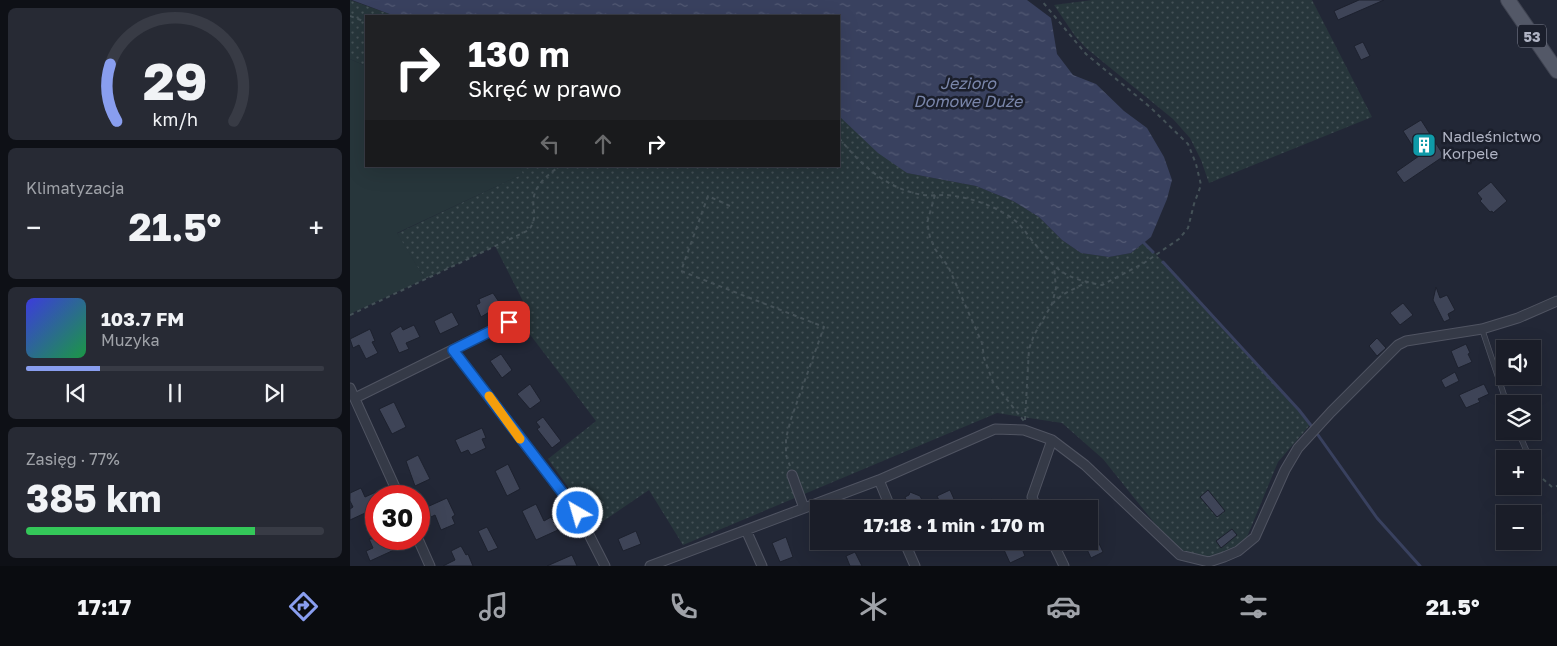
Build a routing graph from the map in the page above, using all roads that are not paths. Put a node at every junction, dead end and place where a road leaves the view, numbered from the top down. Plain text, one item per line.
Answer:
1 (1508, 0) edge
2 (1518, 0) edge
3 (1557, 65) edge
4 (1557, 71) edge
5 (1557, 301) edge
6 (509, 322) dead end
7 (1482, 329) junction
8 (453, 350) junction
9 (350, 388) edge
10 (1504, 395) edge
11 (355, 398) junction
12 (1052, 440) junction
13 (792, 475) road end
14 (879, 480) junction
15 (394, 485) edge
16 (887, 500) edge
17 (1033, 500) edge
18 (804, 508) junction
19 (746, 530) junction
20 (423, 550) edge
21 (908, 550) edge
22 (1056, 550) edge
23 (430, 566) edge
24 (605, 566) edge
25 (650, 566) edge
26 (762, 566) edge
27 (915, 566) edge
28 (1064, 566) edge

1 - 4 main road, 53
2 - 3 main road, 53
5 - 7 street
6 - 8 street
7 - 10 lane
7 - 12 street
8 - 11 street
8 - 24 street
9 - 11 street
11 - 15 street
12 - 14 street
12 - 17 street
13 - 18 street
14 - 16 street
14 - 18 street
18 - 19 street
19 - 25 street
19 - 26 street
20 - 23 street
21 - 27 street
22 - 28 street

